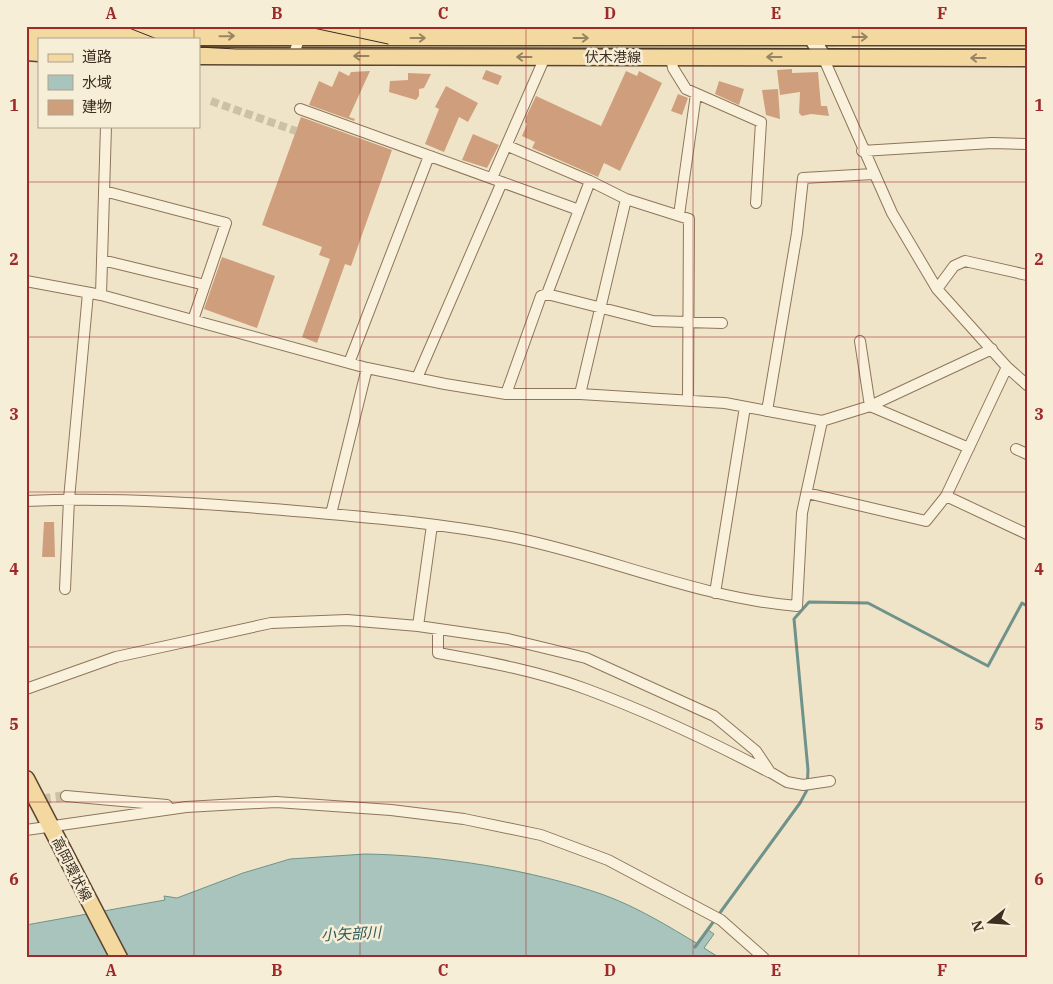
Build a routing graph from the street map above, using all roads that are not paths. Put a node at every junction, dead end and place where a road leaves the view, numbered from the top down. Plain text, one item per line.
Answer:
1 (302, 32) edge
2 (808, 32) edge
3 (26, 37) edge
4 (1027, 37) edge
5 (108, 38) edge
6 (200, 56) edge
7 (293, 56) junction
8 (546, 57) junction
9 (671, 57) junction
10 (822, 57) junction
11 (1027, 58) edge
12 (696, 94) junction
13 (300, 109) dead end
14 (106, 128) edge
15 (1027, 144) edge
16 (508, 146) junction
17 (862, 151) junction
18 (429, 156) junction
19 (873, 174) junction
20 (497, 180) junction
21 (590, 180) junction
22 (104, 191) junction
23 (626, 199) junction
24 (756, 202) dead end
25 (579, 210) junction
26 (679, 215) junction
27 (102, 260) junction
28 (1027, 275) edge
29 (26, 281) edge
30 (205, 285) junction
31 (937, 289) junction
32 (88, 293) junction
33 (547, 294) junction
34 (101, 296) junction
35 (600, 309) junction
36 (193, 320) junction
37 (688, 323) junction
38 (722, 323) dead end
39 (860, 341) dead end
40 (992, 350) junction
41 (350, 363) junction
42 (1007, 367) junction
43 (367, 368) junction
44 (417, 378) junction
45 (1027, 384) edge
46 (506, 394) junction
47 (580, 394) junction
48 (688, 400) junction
49 (745, 406) junction
50 (870, 406) junction
51 (767, 411) junction
52 (822, 420) junction
53 (969, 448) junction
54 (1016, 448) dead end
55 (1027, 454) edge
56 (806, 493) junction
57 (946, 496) junction
58 (69, 499) junction
59 (26, 501) edge
60 (331, 514) junction
61 (432, 525) junction
62 (1027, 534) edge
63 (65, 589) dead end
64 (715, 593) junction
65 (418, 626) junction
66 (438, 629) junction
67 (26, 689) edge
68 (770, 772) junction
69 (26, 780) edge
70 (830, 781) dead end
71 (66, 796) tunnel mouth
72 (186, 806) junction
73 (52, 829) junction
74 (26, 830) edge
75 (119, 958) edge
76 (764, 958) edge

1 -> 2 main road, 伏木港線
5 -> 1 main road, 伏木港線
1 - 7 street
2 -> 4 main road, 伏木港線
2 - 10 main road
3 - 5 main road, 伏木港線
6 - 7 main road, 伏木港線
8 -> 7 main road, 伏木港線
8 - 9 main road, 伏木港線
8 - 16 street
10 -> 9 main road, 伏木港線
9 - 12 street
11 -> 10 main road, 伏木港線
10 - 17 street
12 - 24 street
12 - 26 street
13 - 18 street
14 - 22 street
15 - 17 street
16 - 20 street
16 - 21 street
17 - 19 street
18 - 20 street
18 - 41 street
19 - 31 street
19 - 51 street
20 - 25 street
20 - 44 street
21 - 23 street
21 - 25 street
22 - 27 street
22 - 30 street
23 - 26 street
23 - 35 street
25 - 33 street
26 - 37 street
27 - 30 street
27 - 34 street
28 - 31 street
29 - 32 street
30 - 36 street
31 - 40 street
32 - 34 street
32 - 58 street
33 - 35 street
33 - 46 street
34 - 36 street
35 - 37 street
35 - 47 street
36 - 41 street
37 - 38 street
37 - 48 street
39 - 50 street
40 - 42 street
40 - 50 street
41 - 43 street
42 - 45 street
42 - 53 street
43 - 44 street
43 - 60 street
44 - 46 street
46 - 47 street
47 - 48 street
48 - 49 street
49 - 51 street
49 - 64 street
50 - 52 street
50 - 53 street
51 - 52 street
52 - 56 street
53 - 57 street
54 - 55 street
56 - 57 street
56 - 64 street
57 - 62 street
58 - 59 street
58 - 60 street
58 - 63 street
60 - 61 street
61 - 64 street
61 - 65 street
65 - 66 street
65 - 67 street
66 - 68 street
66 - 68 street
68 - 70 street
69 - 73 main road, 高岡環状線
71 - 72 street
72 - 73 street
72 - 76 street
73 - 74 street
73 - 75 main road, 高岡環状線

